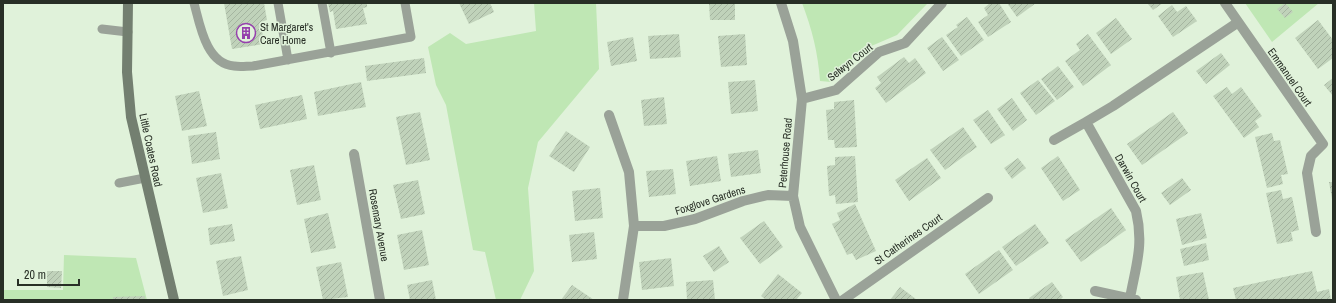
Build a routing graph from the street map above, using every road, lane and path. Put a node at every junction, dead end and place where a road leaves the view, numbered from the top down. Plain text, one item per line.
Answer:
1 (128, 3) edge
2 (194, 3) edge
3 (278, 3) edge
4 (322, 3) edge
5 (405, 3) edge
6 (780, 3) edge
7 (942, 3) edge
8 (1225, 3) edge
9 (1237, 23) junction
10 (102, 29) dead end
11 (128, 32) junction
12 (331, 53) junction
13 (288, 60) junction
14 (802, 99) junction
15 (609, 115) dead end
16 (1086, 122) junction
17 (1054, 140) dead end
18 (1328, 143) edge
19 (354, 154) dead end
20 (144, 178) junction
21 (118, 183) dead end
22 (793, 196) junction
23 (988, 198) dead end
24 (634, 226) junction
25 (1316, 232) dead end
26 (1095, 291) dead end
27 (1133, 299) edge
28 (174, 300) edge
29 (380, 300) edge
30 (623, 300) edge
31 (836, 300) edge
32 (843, 300) edge

1 - 11 main road, Little Coates Road
2 - 13 lane
3 - 13 lane
4 - 12 lane
5 - 12 lane
6 - 14 street, Peterhouse Road
7 - 14 street, Selwyn Court
8 - 9 street
9 - 16 street
9 - 18 street, Emmanuel Court
10 - 11 lane
11 - 20 main road, Little Coates Road
12 - 13 lane
14 - 22 street, Peterhouse Road
15 - 24 street
16 - 17 street
16 - 27 street, Darwin Court
18 - 25 street, Emmanuel Court
19 - 29 street, Rosemary Avenue
20 - 21 lane
20 - 28 main road, Little Coates Road
22 - 24 street, Foxglove Gardens
22 - 31 street, Peterhouse Road
23 - 32 street, St Catherines Court
24 - 30 street
26 - 27 street, Darwin Court

